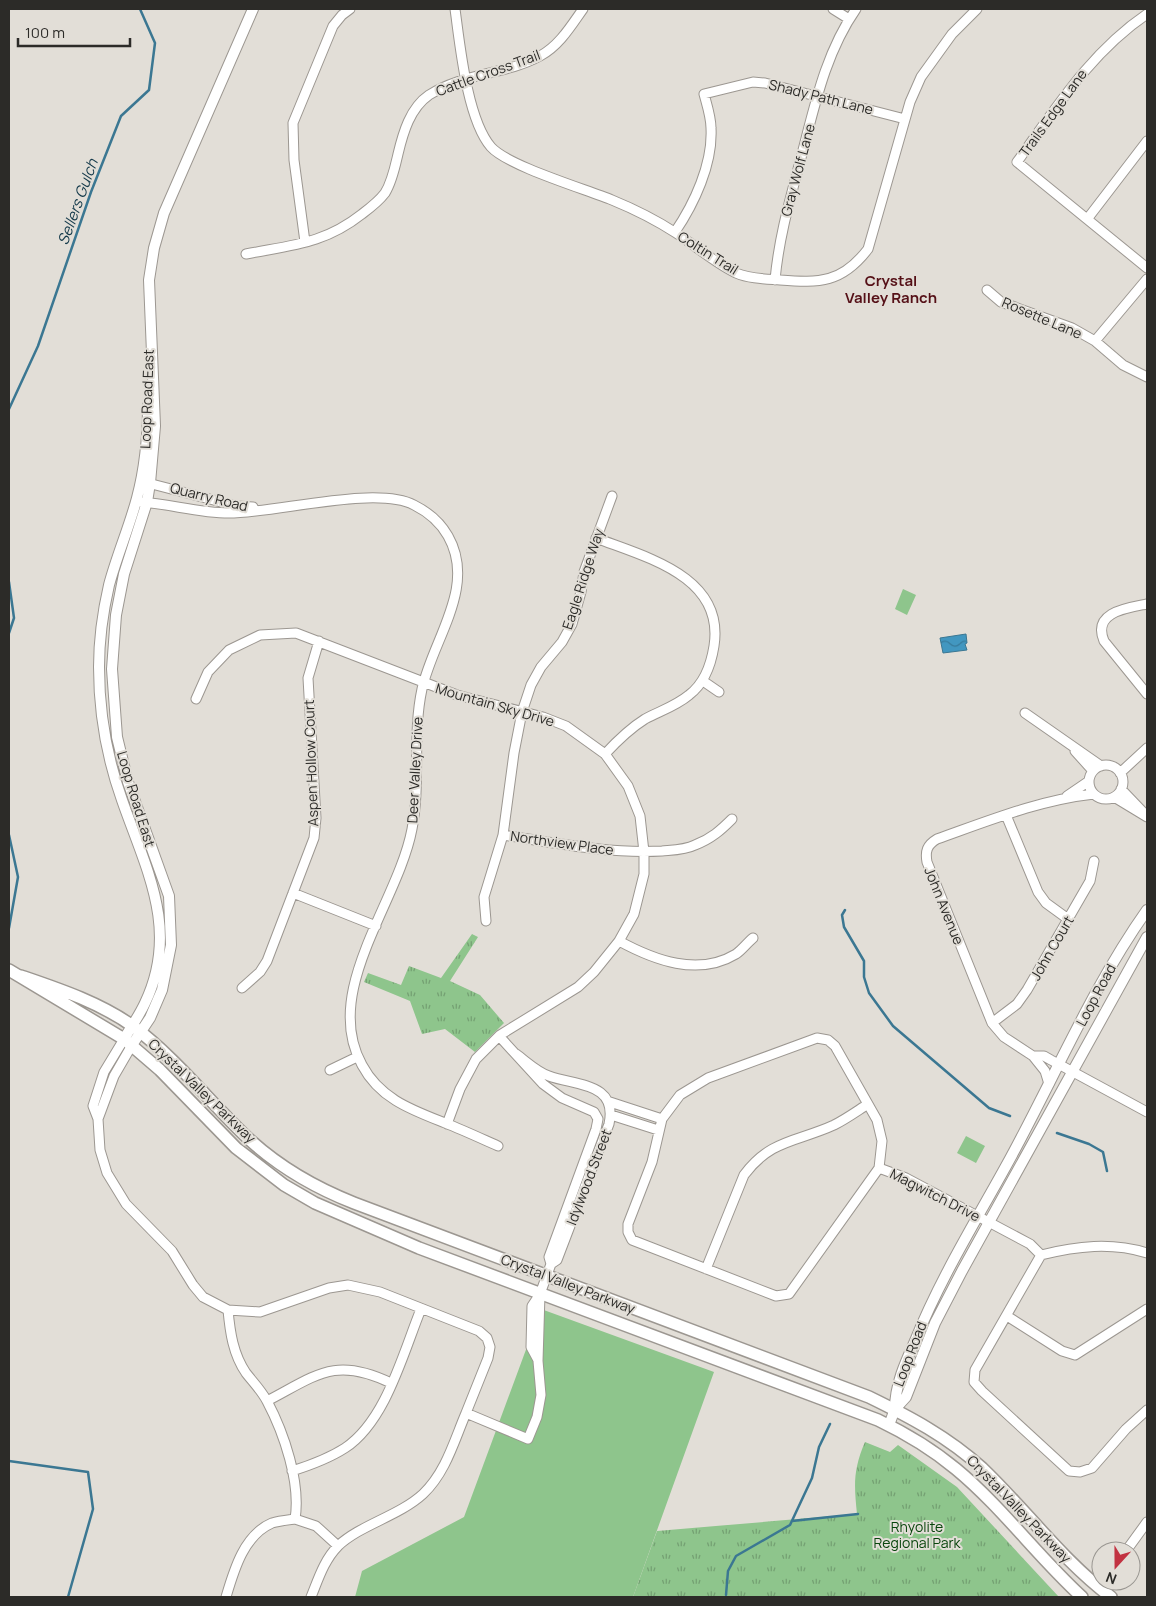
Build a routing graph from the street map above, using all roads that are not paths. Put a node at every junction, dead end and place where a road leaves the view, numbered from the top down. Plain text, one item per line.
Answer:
1 (253, 9) edge
2 (350, 9) edge
3 (455, 9) edge
4 (583, 9) edge
5 (833, 9) edge
6 (856, 9) edge
7 (977, 9) edge
8 (1147, 14) edge
9 (849, 19) junction
10 (466, 78) junction
11 (817, 96) junction
12 (905, 119) junction
13 (1147, 141) edge
14 (1088, 218) junction
15 (675, 232) junction
16 (305, 242) junction
17 (246, 254) dead end
18 (1147, 268) edge
19 (1147, 279) edge
20 (775, 280) junction
21 (987, 290) dead end
22 (1095, 341) junction
23 (1147, 376) edge
24 (146, 482) junction
25 (612, 496) dead end
26 (136, 501) junction
27 (147, 502) junction
28 (266, 509) junction
29 (596, 538) junction
30 (1147, 604) edge
31 (319, 641) junction
32 (703, 681) junction
33 (423, 683) junction
34 (719, 692) dead end
35 (1147, 694) edge
36 (196, 699) dead end
37 (522, 712) junction
38 (1025, 713) dead end
39 (1147, 748) edge
40 (605, 754) junction
41 (1097, 768) junction
42 (1120, 773) junction
43 (1089, 781) junction
44 (1121, 790) junction
45 (1094, 794) junction
46 (1064, 797) junction
47 (1114, 797) junction
48 (1006, 815) junction
49 (1147, 817) edge
50 (732, 819) dead end
51 (503, 835) junction
52 (644, 852) junction
53 (1094, 861) dead end
54 (293, 893) junction
55 (1147, 910) edge
56 (1068, 919) junction
57 (486, 921) dead end
58 (376, 926) junction
59 (1147, 937) edge
60 (752, 938) dead end
61 (619, 941) junction
62 (9, 970) edge
63 (21, 976) junction
64 (242, 988) dead end
65 (992, 1023) junction
66 (137, 1029) junction
67 (498, 1036) junction
68 (128, 1042) junction
69 (516, 1054) junction
70 (1033, 1056) junction
71 (357, 1057) junction
72 (1059, 1064) junction
73 (330, 1070) dead end
74 (1072, 1072) junction
75 (1049, 1084) junction
76 (610, 1102) junction
77 (868, 1104) junction
78 (1147, 1112) edge
79 (611, 1115) junction
80 (662, 1119) junction
81 (448, 1124) junction
82 (658, 1130) junction
83 (498, 1146) dead end
84 (880, 1168) junction
85 (976, 1216) junction
86 (990, 1223) junction
87 (1147, 1253) edge
88 (1041, 1255) junction
89 (551, 1264) junction
90 (706, 1269) junction
91 (547, 1276) junction
92 (540, 1294) junction
93 (421, 1309) junction
94 (1147, 1309) edge
95 (228, 1310) junction
96 (1007, 1316) junction
97 (391, 1383) junction
98 (267, 1400) junction
99 (895, 1410) junction
100 (1147, 1410) edge
101 (466, 1413) junction
102 (889, 1425) junction
103 (292, 1471) junction
104 (296, 1519) junction
105 (1147, 1522) edge
106 (1133, 1541) edge
107 (338, 1546) junction
108 (226, 1597) edge
109 (311, 1597) edge
110 (1082, 1597) edge
111 (1111, 1597) edge

1 - 24 street, Loop Road East
2 - 16 street
3 - 10 street, Coltin Trail
4 - 10 street, Cattle Cross Trail
5 - 9 street
6 - 9 street, Gray Wolf Lane
7 - 12 street, Coltin Trail
8 - 14 street, Trails Edge Lane
9 - 11 street, Gray Wolf Lane
10 - 15 street, Coltin Trail
10 - 16 street, Cattle Cross Trail
11 - 12 street, Shady Path Lane
11 - 15 street, Shady Path Lane
11 - 20 street, Gray Wolf Lane
12 - 20 street, Coltin Trail
13 - 14 street
14 - 18 street, Trails Edge Lane
15 - 20 street, Coltin Trail
16 - 17 street, Cattle Cross Trail
19 - 22 street
21 - 22 street, Rosette Lane
22 - 23 street, Rosette Lane
24 - 26 street, Loop Road East
24 - 27 street, Loop Road East
24 - 28 street, Quarry Road
25 - 29 street, Eagle Ridge Way
26 - 27 street, Quarry Road
26 - 66 street, Loop Road East
27 - 28 street, Quarry Road
27 - 66 street, Loop Road East
28 - 33 street, Deer Valley Drive
29 - 32 street
29 - 37 street, Eagle Ridge Way
30 - 35 street
31 - 33 street, Mountain Sky Drive
31 - 36 street, Mountain Sky Drive
31 - 54 street, Aspen Hollow Court
32 - 34 street
32 - 40 street
33 - 37 street, Mountain Sky Drive
33 - 58 street, Deer Valley Drive
37 - 40 street, Mountain Sky Drive
37 - 51 street, Eagle Ridge Way
38 - 41 street
39 - 42 street
40 - 52 street, Mountain Sky Drive
41 - 42 street
41 - 43 street
42 - 44 street
43 - 45 street
43 - 46 street, John Avenue
44 - 47 street
44 - 49 street
45 - 46 street, John Avenue
45 - 47 street
46 - 48 street, John Avenue
47 - 49 street
48 - 56 street
48 - 65 street, John Avenue
50 - 52 street, Northview Place
51 - 52 street, Northview Place
51 - 57 street, Eagle Ridge Way
52 - 61 street, Mountain Sky Drive
53 - 56 street, John Court
54 - 58 street
54 - 64 street, Aspen Hollow Court
55 - 72 street, Loop Road
56 - 65 street, John Court
58 - 71 street, Deer Valley Drive
59 - 74 street, Loop Road
60 - 61 street
61 - 67 street, Mountain Sky Drive
62 - 63 main road, Crystal Valley Parkway
63 - 66 main road, Crystal Valley Parkway
63 - 68 main road, Crystal Valley Parkway
65 - 70 street, John Avenue
66 - 68 street, Loop Road East
66 - 91 main road, Crystal Valley Parkway
67 - 69 street, Idylwood Street
67 - 81 street, Mountain Sky Drive
68 - 92 main road, Crystal Valley Parkway
68 - 95 street
69 - 76 street, Idylwood Street
69 - 89 street, Idylwood Street
70 - 72 street, John Avenue
70 - 75 street, John Avenue
71 - 73 street
71 - 81 street, Deer Valley Drive
72 - 74 street, John Avenue
72 - 75 street, Loop Road
74 - 78 street, John Avenue
74 - 86 street, Loop Road
75 - 85 street, Loop Road
76 - 79 street, Idylwood Street
76 - 80 street
77 - 80 street
77 - 84 street
77 - 90 street
79 - 82 street
79 - 89 street, Idylwood Street
80 - 82 street
81 - 83 street, Deer Valley Drive
82 - 90 street
84 - 85 street, Magwitch Drive
84 - 90 street
85 - 86 street, Magwitch Drive
85 - 99 street, Loop Road
86 - 88 street, Magwitch Drive
86 - 99 street, Loop Road
87 - 88 street
88 - 96 street
89 - 91 street, Idylwood Street
91 - 92 street, Idylwood Street
91 - 99 main road, Crystal Valley Parkway
92 - 101 street, Idylwood Street
92 - 102 main road, Crystal Valley Parkway
93 - 95 street
93 - 97 street
93 - 101 street
94 - 96 street
95 - 98 street
96 - 100 street
97 - 98 street
97 - 103 street
98 - 103 street
99 - 102 street
99 - 111 main road, Crystal Valley Parkway
101 - 107 street
102 - 110 main road, Crystal Valley Parkway
103 - 104 street
104 - 107 street
104 - 108 street
105 - 106 street
107 - 109 street

